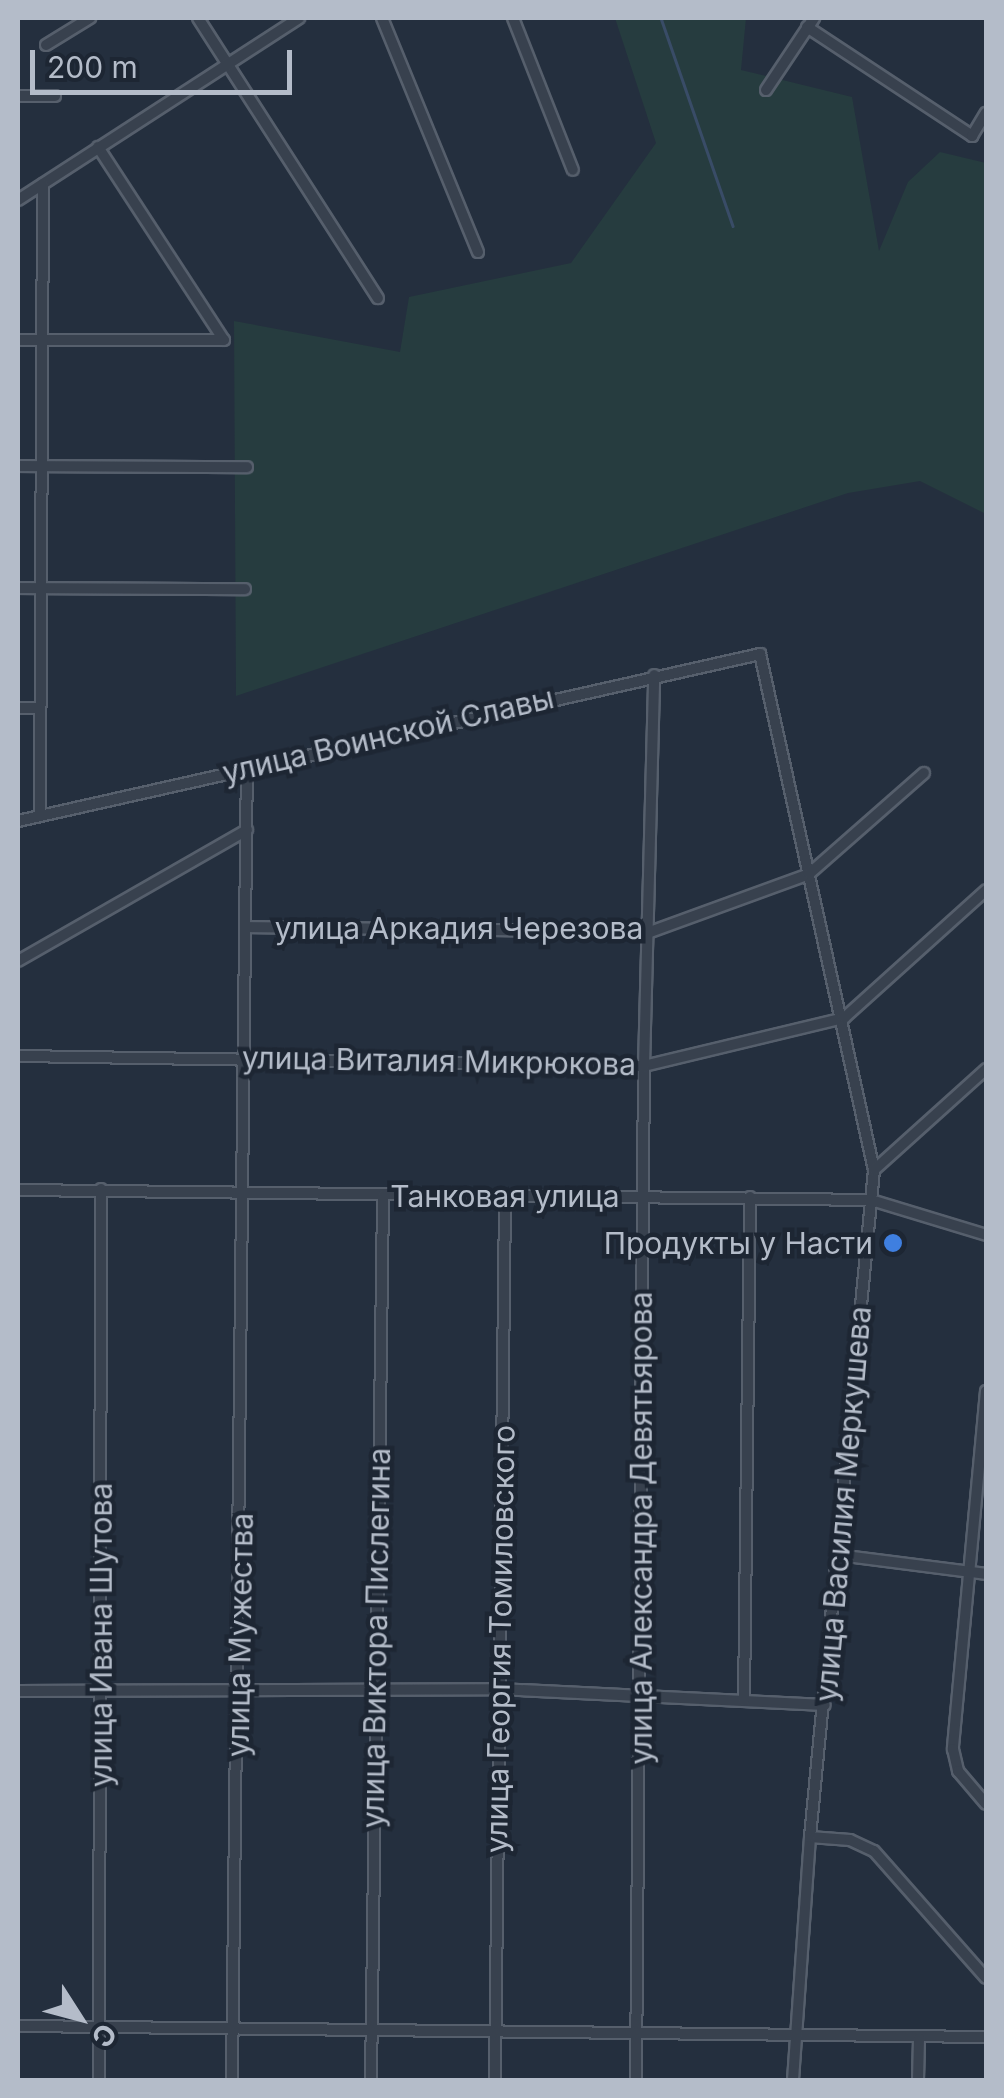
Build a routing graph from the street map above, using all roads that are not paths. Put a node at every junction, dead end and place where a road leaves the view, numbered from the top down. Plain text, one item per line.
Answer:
1 (90, 18) edge
2 (198, 18) edge
3 (299, 18) edge
4 (382, 18) edge
5 (513, 18) edge
6 (811, 22) edge
7 (46, 44) dead end
8 (226, 63) junction
9 (766, 90) dead end
10 (18, 96) edge
11 (55, 96) dead end
12 (986, 113) edge
13 (98, 147) junction
14 (573, 170) dead end
15 (43, 184) junction
16 (18, 200) edge
17 (478, 252) dead end
18 (378, 298) dead end
19 (18, 340) edge
20 (42, 340) junction
21 (18, 466) edge
22 (42, 467) junction
23 (248, 467) dead end
24 (18, 588) edge
25 (42, 588) junction
26 (245, 589) dead end
27 (760, 654) joint
28 (654, 676) junction
29 (18, 708) edge
30 (40, 708) junction
31 (247, 766) junction
32 (924, 773) dead end
33 (40, 816) junction
34 (18, 821) edge
35 (246, 830) junction
36 (809, 874) junction
37 (986, 890) edge
38 (246, 927) junction
39 (650, 932) junction
40 (18, 961) edge
41 (844, 1018) junction
42 (18, 1056) edge
43 (244, 1058) junction
44 (644, 1066) junction
45 (986, 1069) edge
46 (874, 1170) junction
47 (102, 1189) junction
48 (18, 1190) edge
49 (242, 1190) junction
50 (383, 1195) junction
51 (642, 1196) junction
52 (504, 1197) junction
53 (750, 1197) junction
54 (871, 1200) junction
55 (986, 1234) edge
56 (986, 1390) edge
57 (838, 1556) junction
58 (970, 1572) junction
59 (986, 1574) edge
60 (375, 1690) junction
61 (499, 1690) junction
62 (18, 1691) edge
63 (104, 1691) junction
64 (240, 1692) junction
65 (640, 1694) junction
66 (744, 1701) junction
67 (825, 1705) junction
68 (986, 1804) edge
69 (810, 1837) junction
70 (986, 1978) edge
71 (18, 2026) edge
72 (100, 2028) junction
73 (372, 2030) junction
74 (233, 2031) junction
75 (496, 2031) junction
76 (637, 2032) junction
77 (795, 2037) junction
78 (986, 2037) edge
79 (919, 2038) junction
80 (100, 2080) edge
81 (232, 2080) edge
82 (370, 2080) edge
83 (495, 2080) edge
84 (636, 2080) edge
85 (794, 2080) edge
86 (918, 2080) edge

1 - 7 street
2 - 8 street
3 - 8 street
4 - 17 street
5 - 14 street
6 - 9 street
6 - 12 street
8 - 13 street
8 - 18 street
10 - 11 street
13 - 15 street
13 - 20 street
15 - 16 street
15 - 20 street
19 - 20 street
20 - 22 street
21 - 22 street
22 - 23 street
22 - 25 street
24 - 25 street
25 - 26 street
25 - 30 street
27 - 28 street, улица Воинской Славы
27 - 36 street, улица Василия Меркушева
28 - 31 street, улица Воинской Славы
28 - 39 street, улица Александра Девятьярова
29 - 30 street
30 - 33 street
31 - 33 street, улица Воинской Славы
31 - 35 street, улица Мужества
32 - 36 street, улица Аркадия Черезова
33 - 34 street, улица Воинской Славы
35 - 38 street, улица Мужества
35 - 40 street
36 - 39 street, улица Аркадия Черезова
36 - 41 street, улица Василия Меркушева
37 - 41 street, улица Виталия Микрюкова
38 - 39 street, улица Аркадия Черезова
38 - 43 street, улица Мужества
39 - 44 street, улица Александра Девятьярова
41 - 44 street, улица Виталия Микрюкова
41 - 46 street, улица Василия Меркушева
42 - 43 street, улица Виталия Микрюкова
43 - 44 street, улица Виталия Микрюкова
43 - 49 street, улица Мужества
44 - 51 street, улица Александра Девятьярова
45 - 46 street
46 - 54 street, улица Василия Меркушева
47 - 48 street, Танковая улица
47 - 49 street, Танковая улица
47 - 63 street, улица Ивана Шутова
49 - 50 street, Танковая улица
49 - 64 street, улица Мужества
50 - 52 street, Танковая улица
50 - 60 street, улица Виктора Пислегина
51 - 52 street, Танковая улица
51 - 53 street, Танковая улица
51 - 65 street, улица Александра Девятьярова
52 - 61 street, улица Георгия Томиловского
53 - 54 street, Танковая улица
53 - 66 street
54 - 55 street, Танковая улица
54 - 57 street, улица Василия Меркушева
56 - 58 street
57 - 58 street
57 - 67 street, улица Василия Меркушева
58 - 59 street
58 - 68 street
60 - 61 street
60 - 64 street
60 - 73 street, улица Виктора Пислегина
61 - 65 street
61 - 75 street, улица Георгия Томиловского
62 - 63 street
63 - 64 street
63 - 72 street, улица Ивана Шутова
64 - 74 street, улица Мужества
65 - 66 street
65 - 76 street, улица Александра Девятьярова
66 - 67 street
67 - 69 street, улица Василия Меркушева
69 - 70 street
69 - 77 street, улица Василия Меркушева
71 - 72 street
72 - 74 street
72 - 80 street, улица Ивана Шутова
73 - 74 street
73 - 75 street
73 - 82 street, улица Виктора Пислегина
74 - 81 street, улица Мужества
75 - 76 street
75 - 83 street, улица Георгия Томиловского
76 - 77 street
76 - 84 street, улица Александра Девятьярова
77 - 79 street
77 - 85 street, улица Василия Меркушева
78 - 79 street
79 - 86 street

